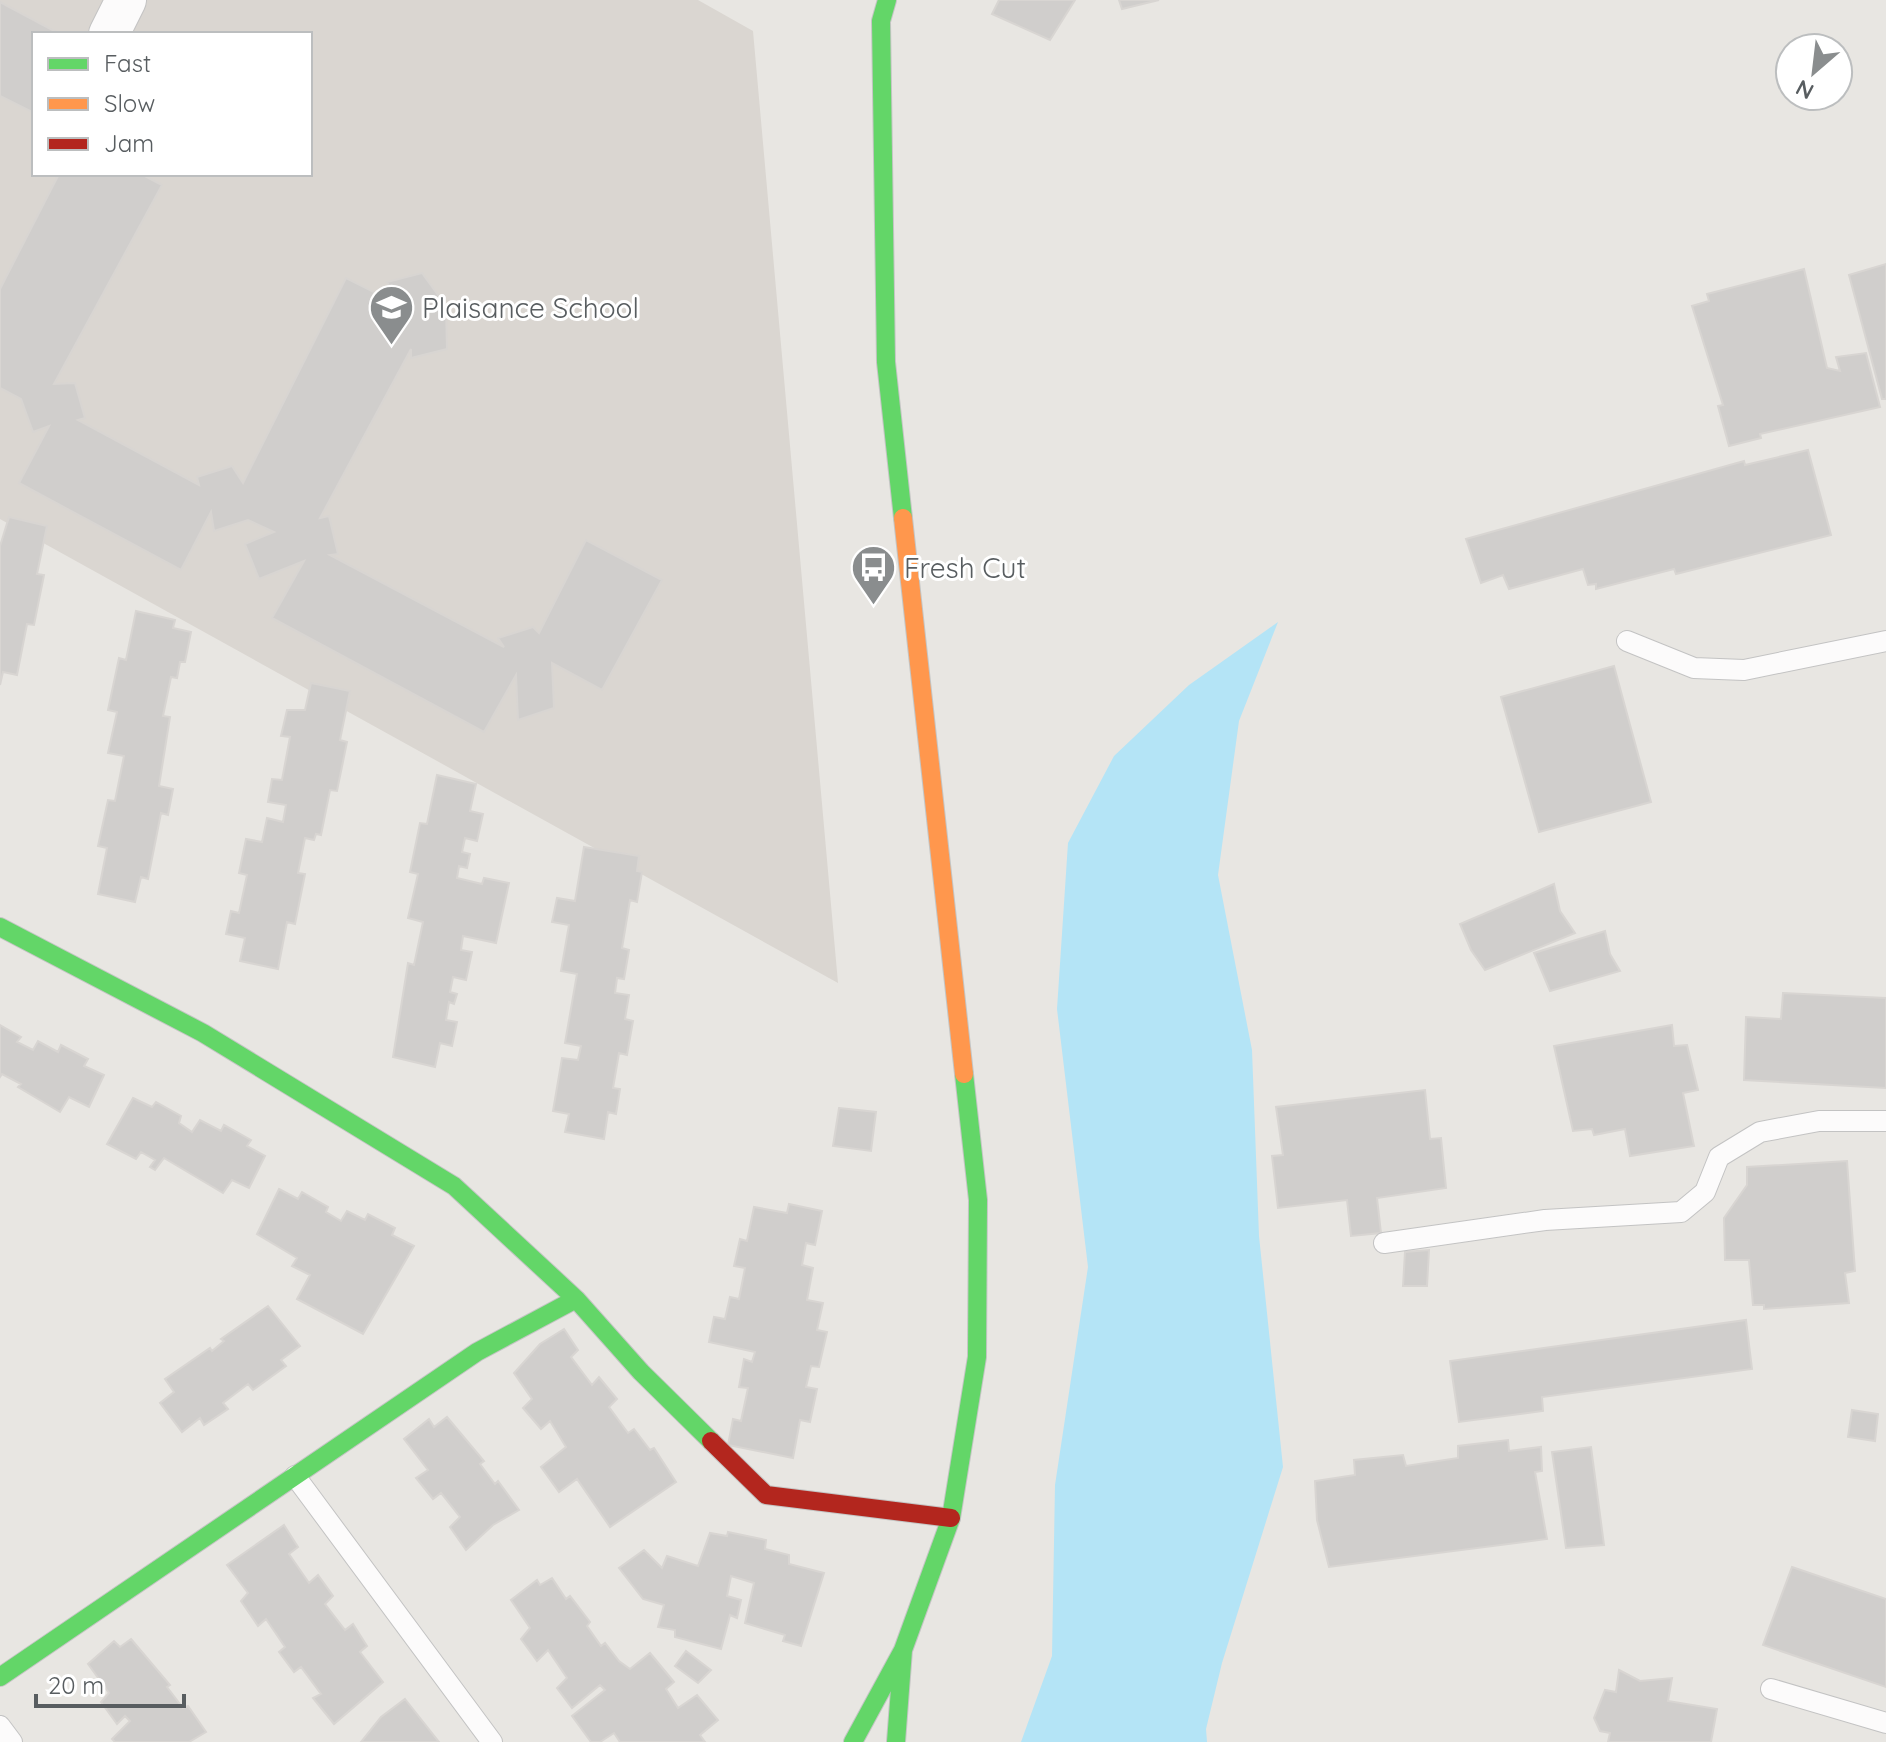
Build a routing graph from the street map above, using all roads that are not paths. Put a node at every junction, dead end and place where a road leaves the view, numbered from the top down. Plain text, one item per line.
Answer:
1 (126, 0) edge
2 (882, 7) edge
3 (110, 32) edge
4 (1627, 641) dead end
5 (1886, 641) edge
6 (0, 927) edge
7 (1886, 1121) edge
8 (1384, 1243) dead end
9 (576, 1299) junction
10 (295, 1476) junction
11 (951, 1518) junction
12 (903, 1650) junction
13 (0, 1677) edge
14 (1771, 1689) dead end
15 (1886, 1723) edge
16 (0, 1726) edge
17 (12, 1742) edge
18 (492, 1742) edge
19 (853, 1742) edge
20 (896, 1742) edge

1 - 3 street
2 - 11 main road
4 - 5 lane
6 - 9 main road
7 - 8 lane
9 - 10 main road
9 - 11 main road
10 - 13 main road
10 - 18 lane
11 - 12 main road
12 - 19 main road
12 - 20 main road
14 - 15 lane
16 - 17 lane

